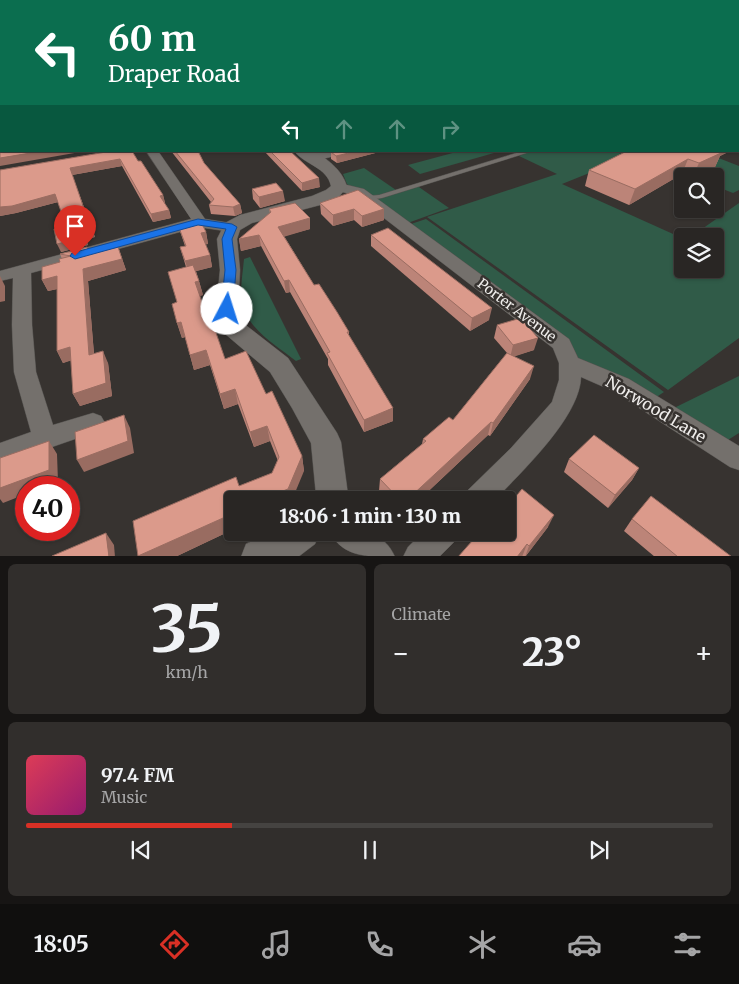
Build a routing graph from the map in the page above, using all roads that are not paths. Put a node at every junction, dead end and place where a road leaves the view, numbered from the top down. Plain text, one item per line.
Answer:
1 (153, 152) edge
2 (331, 152) edge
3 (527, 152) edge
4 (306, 155) edge
5 (339, 187) junction
6 (374, 199) junction
7 (198, 222) junction
8 (232, 227) junction
9 (22, 270) junction
10 (0, 276) edge
11 (570, 363) junction
12 (93, 423) dead end
13 (45, 438) junction
14 (0, 454) edge
15 (739, 459) edge
16 (332, 491) edge
17 (487, 491) edge
18 (291, 541) edge
19 (358, 541) edge
20 (434, 541) edge
21 (259, 556) edge
22 (380, 556) edge
23 (418, 556) edge

1 - 7 street
2 - 4 street
3 - 6 lane
4 - 5 street
5 - 6 street, Porter Avenue
5 - 8 street
6 - 11 street, Porter Avenue
7 - 8 street
7 - 9 street
8 - 16 street
9 - 10 street
9 - 13 street
11 - 15 street, Norwood Lane
11 - 17 street
12 - 13 street
13 - 14 street
18 - 21 street
19 - 22 street
20 - 23 street

